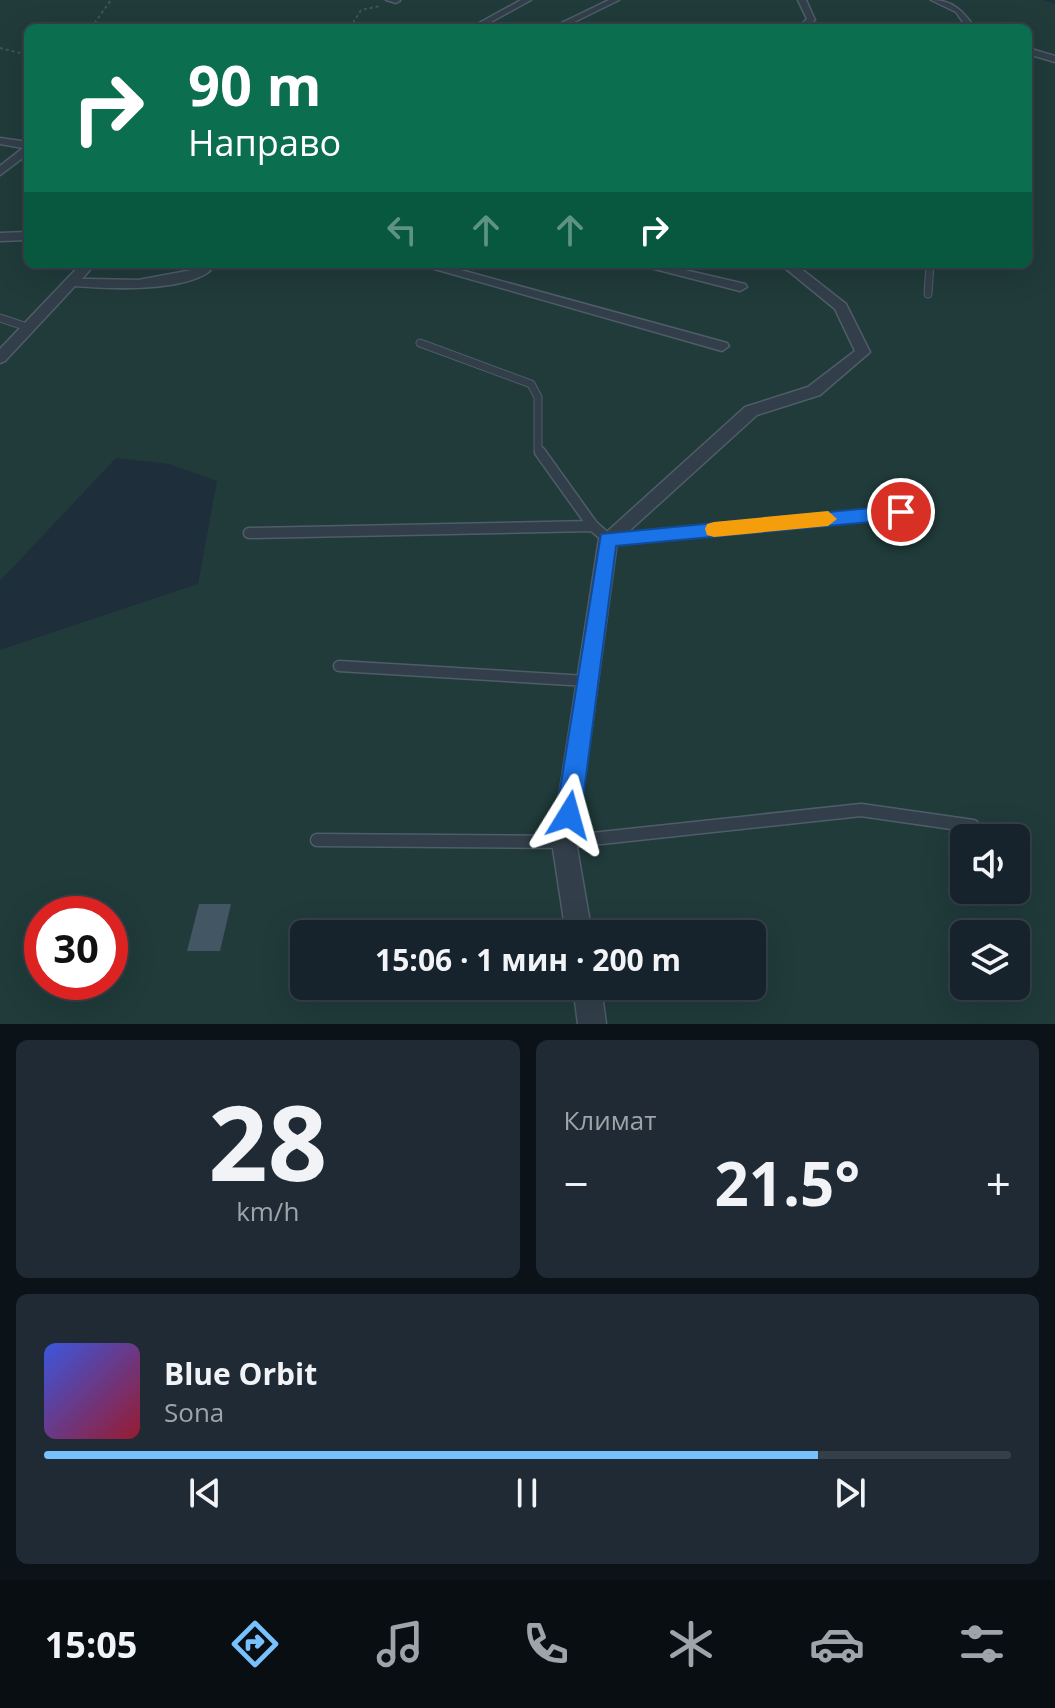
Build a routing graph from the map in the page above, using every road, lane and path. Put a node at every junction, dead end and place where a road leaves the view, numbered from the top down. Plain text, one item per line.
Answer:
1 (111, 0) edge
2 (527, 0) edge
3 (615, 0) edge
4 (802, 0) edge
5 (877, 0) edge
6 (901, 0) edge
7 (935, 0) edge
8 (393, 1) edge
9 (94, 24) edge
10 (352, 24) edge
11 (482, 24) edge
12 (564, 24) edge
13 (806, 24) edge
14 (968, 24) edge
15 (0, 48) edge
16 (1032, 52) edge
17 (24, 54) edge
18 (1055, 59) edge
19 (0, 141) edge
20 (24, 146) edge
21 (24, 151) edge
22 (0, 172) edge
23 (24, 236) edge
24 (0, 237) edge
25 (84, 268) edge
26 (198, 268) edge
27 (439, 268) edge
28 (659, 268) edge
29 (792, 268) edge
30 (930, 268) edge
31 (72, 282) junction
32 (740, 287) dead end
33 (928, 294) dead end
34 (0, 318) edge
35 (27, 327) junction
36 (420, 343) dead end
37 (722, 346) dead end
38 (0, 358) edge
39 (901, 512) dead end
40 (249, 533) dead end
41 (600, 533) junction
42 (339, 666) dead end
43 (589, 681) junction
44 (959, 824) edge
45 (317, 840) dead end
46 (564, 842) junction
47 (577, 920) edge
48 (589, 1000) edge
49 (592, 1024) edge

1 - 9 path
2 - 11 street
3 - 12 street
4 - 13 street
5 - 6 street
7 - 14 street
8 - 10 path
15 - 17 path
16 - 18 street
19 - 20 street
21 - 22 street
23 - 24 street
25 - 31 street
26 - 31 street
27 - 37 street
28 - 32 street
29 - 41 street
30 - 33 lane
31 - 35 street
34 - 35 lane
35 - 38 street
36 - 41 lane
39 - 41 lane
40 - 41 lane
41 - 43 street
42 - 43 lane
43 - 46 street
44 - 46 lane
45 - 46 lane
46 - 47 street
48 - 49 street

